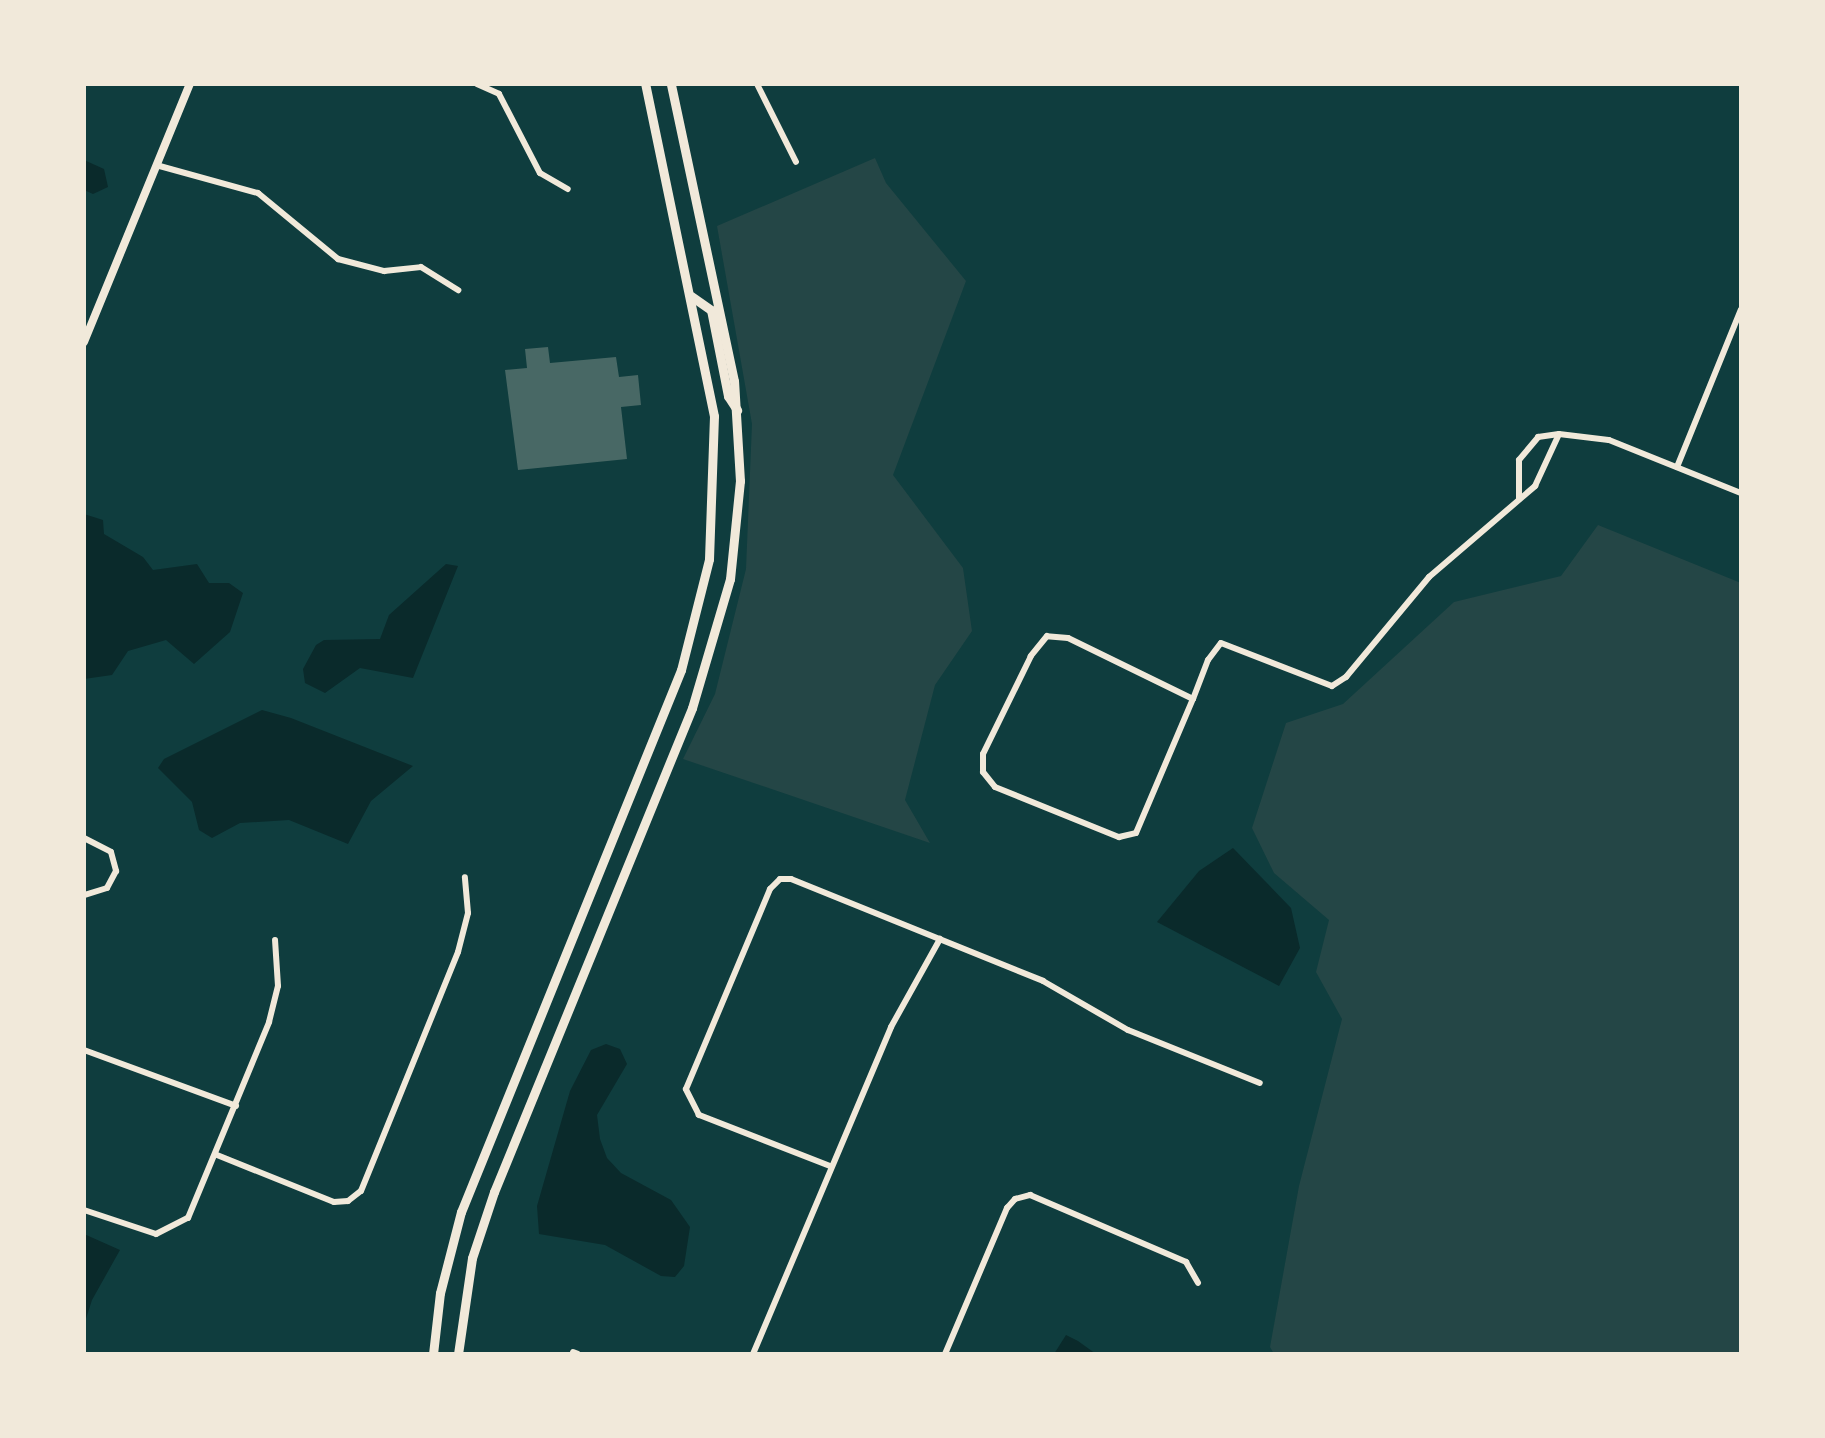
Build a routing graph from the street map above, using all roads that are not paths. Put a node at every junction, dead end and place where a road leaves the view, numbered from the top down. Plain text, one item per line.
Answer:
1 (190, 84) edge
2 (477, 84) edge
3 (645, 84) edge
4 (671, 84) edge
5 (757, 84) edge
6 (796, 162) dead end
7 (156, 165) junction
8 (568, 189) dead end
9 (458, 290) dead end
10 (691, 296) junction
11 (1741, 309) edge
12 (84, 342) edge
13 (738, 412) junction
14 (1559, 434) junction
15 (1677, 467) junction
16 (1741, 493) edge
17 (1519, 499) junction
18 (1193, 699) junction
19 (84, 838) edge
20 (465, 877) dead end
21 (84, 895) edge
22 (940, 939) junction
23 (275, 940) dead end
24 (84, 1050) edge
25 (1260, 1083) dead end
26 (236, 1106) junction
27 (217, 1155) junction
28 (830, 1166) junction
29 (84, 1210) edge
30 (1198, 1283) dead end
31 (433, 1354) edge
32 (458, 1354) edge
33 (753, 1354) edge
34 (945, 1354) edge

1 - 7 street
2 - 8 street
3 - 10 main road
4 - 13 main road
5 - 6 street
7 - 9 street
7 - 12 street
10 - 13 main road
10 - 31 main road
11 - 15 street
13 - 32 main road
14 - 15 street
14 - 17 street
14 - 17 street
15 - 16 street
17 - 18 street
18 - 18 street
19 - 21 street
20 - 27 street
22 - 25 street
22 - 28 street
22 - 28 street
23 - 26 street
24 - 26 street
26 - 27 street
27 - 29 street
28 - 33 street
30 - 34 street

